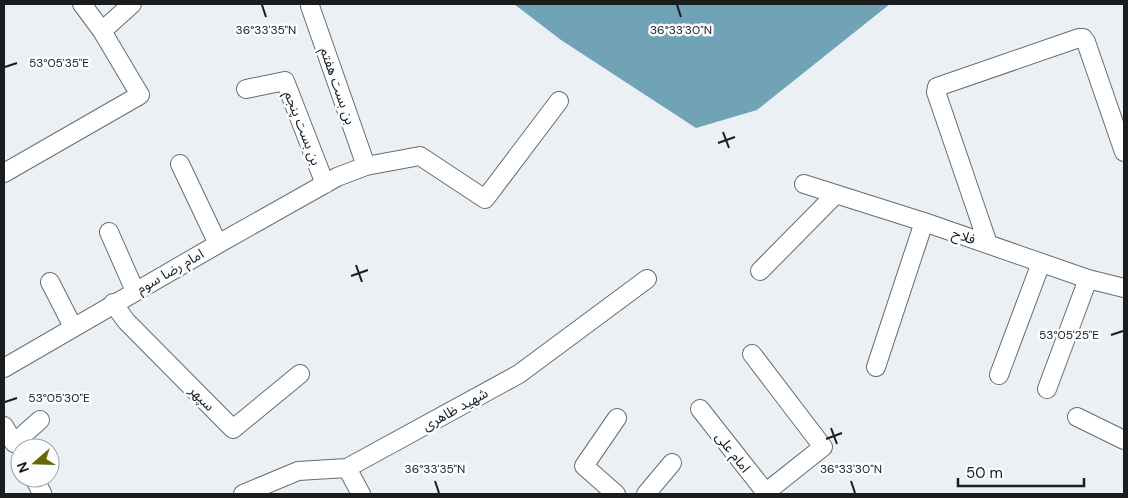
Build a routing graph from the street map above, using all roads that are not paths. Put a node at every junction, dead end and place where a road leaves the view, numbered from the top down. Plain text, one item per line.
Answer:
1 (82, 4) edge
2 (132, 4) edge
3 (310, 6) dead end
4 (102, 31) junction
5 (246, 89) dead end
6 (559, 101) dead end
7 (1124, 152) edge
8 (180, 164) dead end
9 (366, 166) junction
10 (4, 173) edge
11 (331, 180) junction
12 (804, 184) dead end
13 (835, 195) junction
14 (924, 222) junction
15 (109, 232) dead end
16 (218, 244) junction
17 (988, 244) junction
18 (1041, 263) junction
19 (760, 271) dead end
20 (647, 278) dead end
21 (1088, 279) junction
22 (50, 282) dead end
23 (1124, 288) edge
24 (135, 291) junction
25 (114, 304) junction
26 (73, 327) junction
27 (752, 354) dead end
28 (876, 367) dead end
29 (4, 368) edge
30 (300, 374) dead end
31 (999, 374) dead end
32 (1047, 389) dead end
33 (700, 409) dead end
34 (1077, 416) dead end
35 (617, 418) dead end
36 (40, 420) dead end
37 (4, 426) edge
38 (11, 438) edge
39 (25, 438) edge
40 (1124, 440) edge
41 (672, 463) dead end
42 (347, 468) junction
43 (254, 492) edge
44 (360, 494) edge
45 (616, 494) edge
46 (646, 494) edge
47 (766, 494) edge

1 - 4 street
2 - 4 street
3 - 9 street, بن بست هفتم
4 - 10 street
5 - 11 street, بن بست پنجم
6 - 9 street, امام رضا سوم
7 - 17 street
8 - 16 street
9 - 11 street, امام رضا سوم
11 - 16 street, امام رضا سوم
12 - 13 street, فلاح
13 - 14 street, فلاح
13 - 19 street
14 - 17 street, فلاح
14 - 28 street
15 - 24 street
16 - 24 street, امام رضا سوم
17 - 18 street, فلاح
18 - 21 street, فلاح
18 - 31 street
20 - 42 street, شهید ظاهری
21 - 23 street, فلاح
21 - 32 street
22 - 26 street
24 - 25 street, امام رضا سوم
25 - 26 street, امام رضا سوم
25 - 30 street, سپهر
26 - 29 street, امام رضا سوم
27 - 47 street
33 - 47 street, امام علی
34 - 40 street
35 - 45 street
36 - 39 street
37 - 38 street
41 - 46 street
42 - 43 street, شهید ظاهری
42 - 44 street

